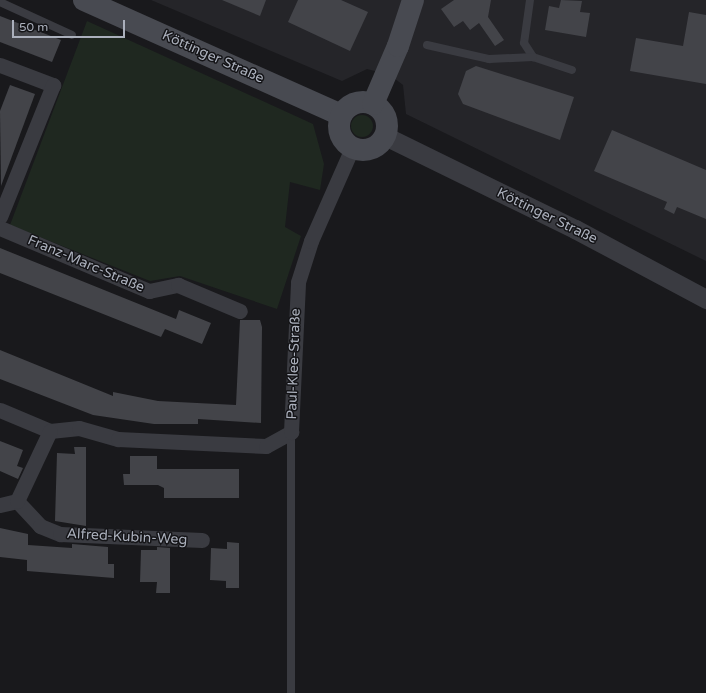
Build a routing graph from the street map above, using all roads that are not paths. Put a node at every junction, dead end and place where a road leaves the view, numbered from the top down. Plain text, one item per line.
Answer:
1 (84, 0) edge
2 (412, 0) edge
3 (530, 0) edge
4 (0, 2) edge
5 (72, 35) dead end
6 (427, 45) dead end
7 (533, 57) junction
8 (0, 65) edge
9 (572, 70) dead end
10 (373, 104) junction
11 (341, 115) junction
12 (385, 136) junction
13 (352, 148) junction
14 (0, 217) edge
15 (0, 228) edge
16 (706, 299) edge
17 (240, 311) dead end
18 (0, 410) edge
19 (50, 431) junction
20 (291, 432) junction
21 (18, 501) junction
22 (0, 505) edge
23 (202, 540) dead end
24 (291, 693) edge

1 - 11 main road, Köttinger Straße
2 - 10 main road
3 - 7 lane
4 - 5 lane
6 - 7 lane
7 - 9 lane
8 - 14 street
10 - 11 main road
10 - 12 main road
11 - 13 main road
12 - 13 main road
12 - 16 street, Köttinger Straße
13 - 20 street, Paul-Klee-Straße
15 - 17 street, Franz-Marc-Straße
18 - 19 street, Paul-Klee-Straße
19 - 20 street, Paul-Klee-Straße
19 - 21 street
20 - 24 lane
21 - 22 street
21 - 23 street, Alfred-Kubin-Weg

